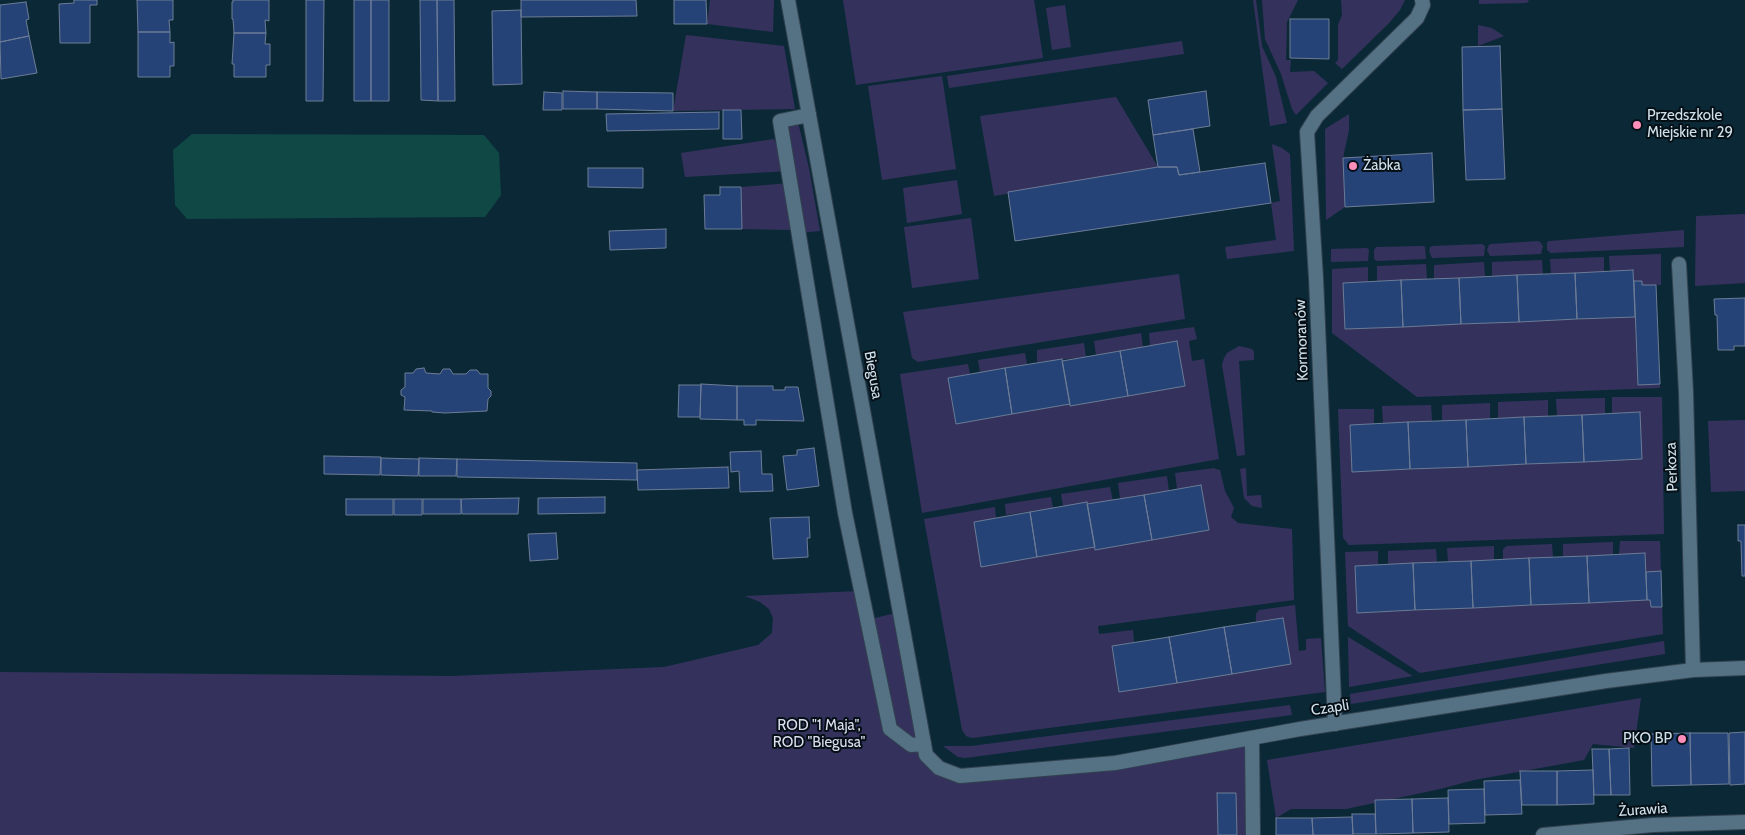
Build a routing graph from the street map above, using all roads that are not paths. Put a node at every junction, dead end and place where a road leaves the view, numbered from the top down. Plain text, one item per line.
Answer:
1 (788, 0) edge
2 (1422, 0) edge
3 (809, 115) junction
4 (1679, 264) dead end
5 (1745, 668) edge
6 (1694, 670) junction
7 (1335, 724) junction
8 (1252, 738) junction
9 (925, 749) junction
10 (1745, 822) edge
11 (1253, 835) edge
12 (1543, 835) edge

1 - 3 street, Biegusa
2 - 7 street, Kormoranów
3 - 9 street, Biegusa
3 - 9 street
4 - 6 street, Perkoza
5 - 6 street, Czapli
6 - 7 street, Czapli
7 - 8 street, Czapli
8 - 9 street, Czapli
8 - 11 street
10 - 12 street, Żurawia

